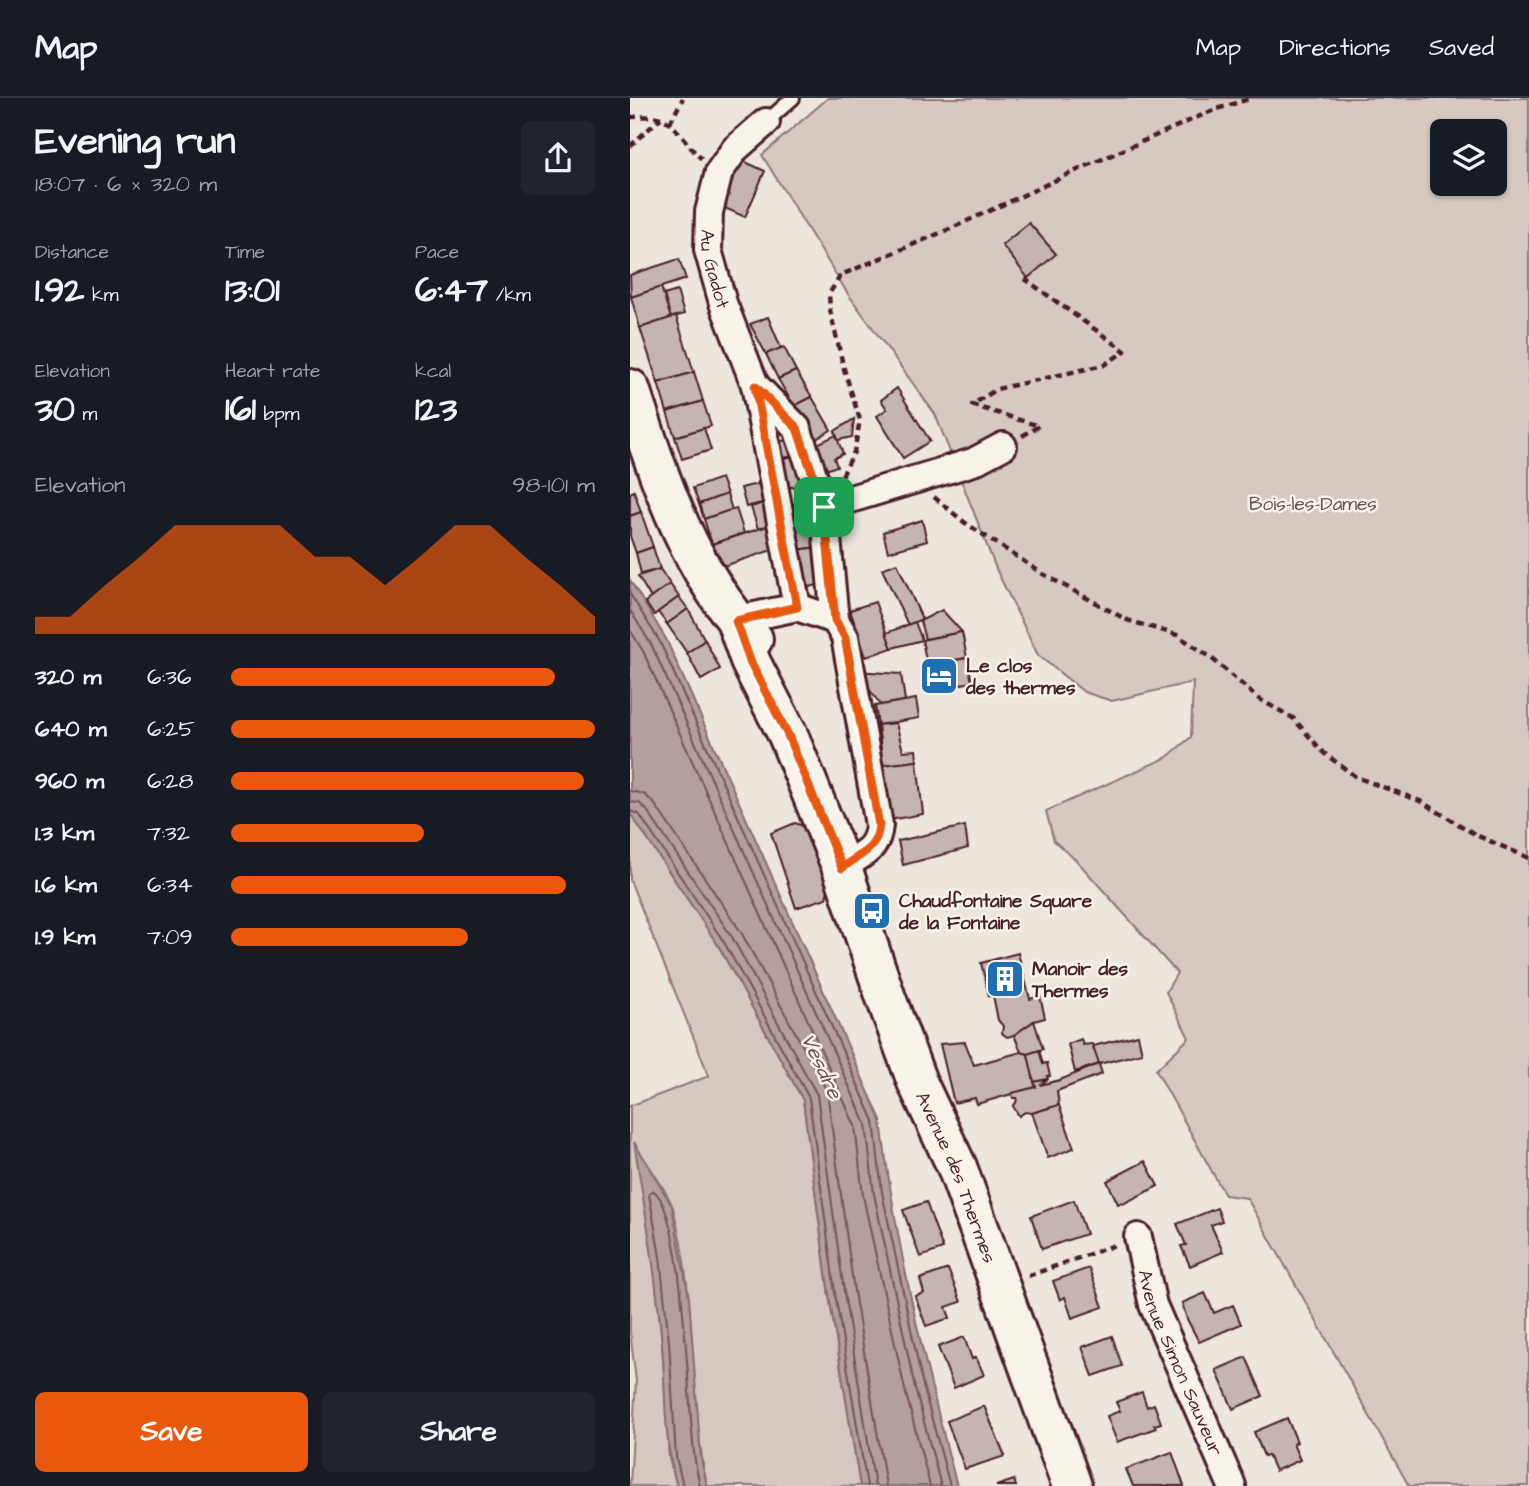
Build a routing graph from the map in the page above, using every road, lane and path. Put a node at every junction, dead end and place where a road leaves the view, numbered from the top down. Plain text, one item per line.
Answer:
1 (683, 98) edge
2 (793, 98) edge
3 (1252, 98) edge
4 (630, 117) edge
5 (662, 118) junction
6 (766, 122) joint
7 (670, 123) junction
8 (630, 146) edge
9 (719, 172) junction
10 (1025, 279) dead end
11 (755, 386) junction
12 (630, 389) edge
13 (1003, 446) joint
14 (914, 480) junction
15 (824, 507) junction
16 (797, 607) junction
17 (835, 620) junction
18 (736, 621) junction
19 (1529, 858) edge
20 (842, 868) junction
21 (1138, 1237) joint
22 (1001, 1286) junction
23 (1072, 1486) edge
24 (1232, 1486) edge

1 - 7 path
2 - 6 lane
3 - 15 path
4 - 5 path
5 - 7 path
5 - 8 path
6 - 9 street, Au Gadot
7 - 9 path
9 - 11 street, Au Gadot
10 - 13 path
11 - 15 street, Au Gadot
11 - 16 street, Au Gadot
12 - 18 main road, Avenue des Thermes
13 - 14 street
14 - 15 street
14 - 19 path
15 - 17 street, Au Gadot
16 - 17 street
16 - 18 street
17 - 20 street
18 - 20 main road, Avenue des Thermes
20 - 22 main road, Avenue des Thermes
21 - 22 path
21 - 24 street, Avenue Simon Sauveur
22 - 23 main road, Avenue des Thermes

